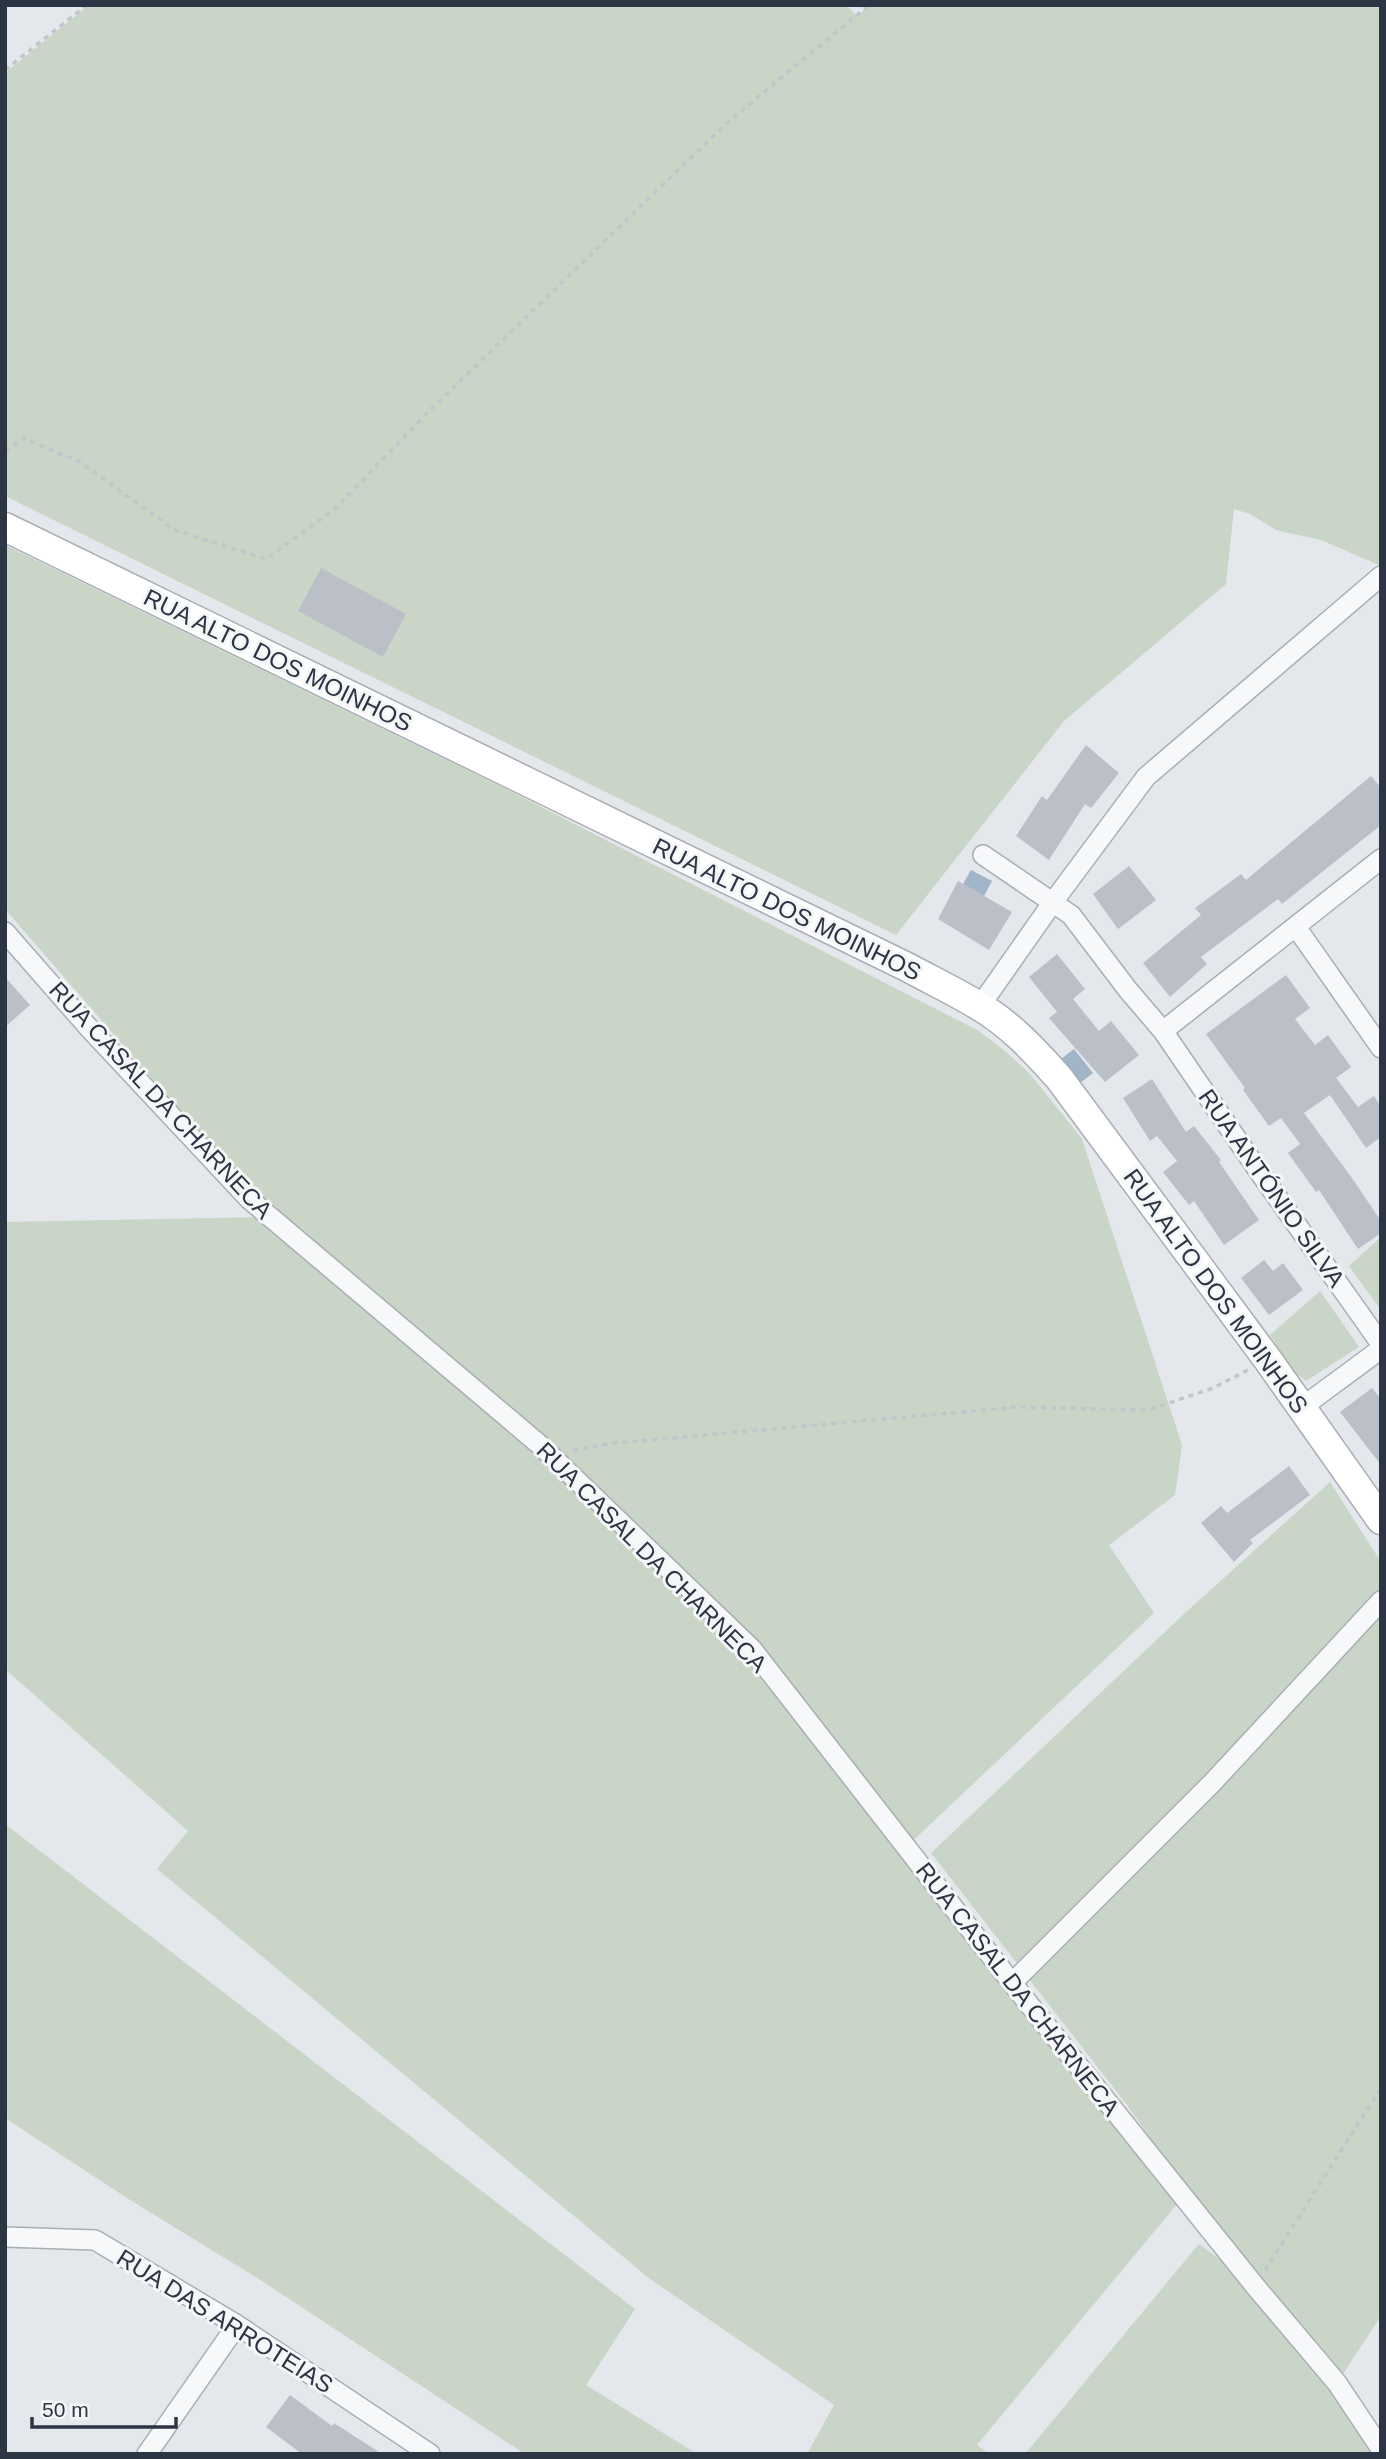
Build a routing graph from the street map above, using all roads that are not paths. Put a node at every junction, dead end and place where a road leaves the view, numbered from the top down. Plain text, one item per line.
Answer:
1 (5, 527) edge
2 (1381, 576) edge
3 (983, 855) dead end
4 (1381, 859) edge
5 (1053, 902) junction
6 (1296, 927) junction
7 (5, 932) edge
8 (980, 1006) junction
9 (1163, 1031) junction
10 (1381, 1048) edge
11 (1381, 1347) edge
12 (1301, 1408) junction
13 (1381, 1520) edge
14 (1381, 1601) edge
15 (1012, 1983) junction
16 (5, 2237) edge
17 (237, 2325) junction
18 (1381, 2449) edge
19 (147, 2454) edge
20 (430, 2454) edge

1 - 8 street, RUA ALTO DOS MOINHOS
2 - 5 street
3 - 5 street, RUA ANTÓNIO SILVA
4 - 6 street
5 - 8 street
5 - 9 street, RUA ANTÓNIO SILVA
6 - 9 street
6 - 10 street
7 - 15 street, RUA CASAL DA CHARNECA
8 - 12 street, RUA ALTO DOS MOINHOS
9 - 11 street, RUA ANTÓNIO SILVA
11 - 12 street
12 - 13 street, RUA ALTO DOS MOINHOS
14 - 15 street
15 - 18 street, RUA CASAL DA CHARNECA
16 - 17 street, RUA DAS ARROTEIAS
17 - 19 street
17 - 20 street, RUA DAS ARROTEIAS

